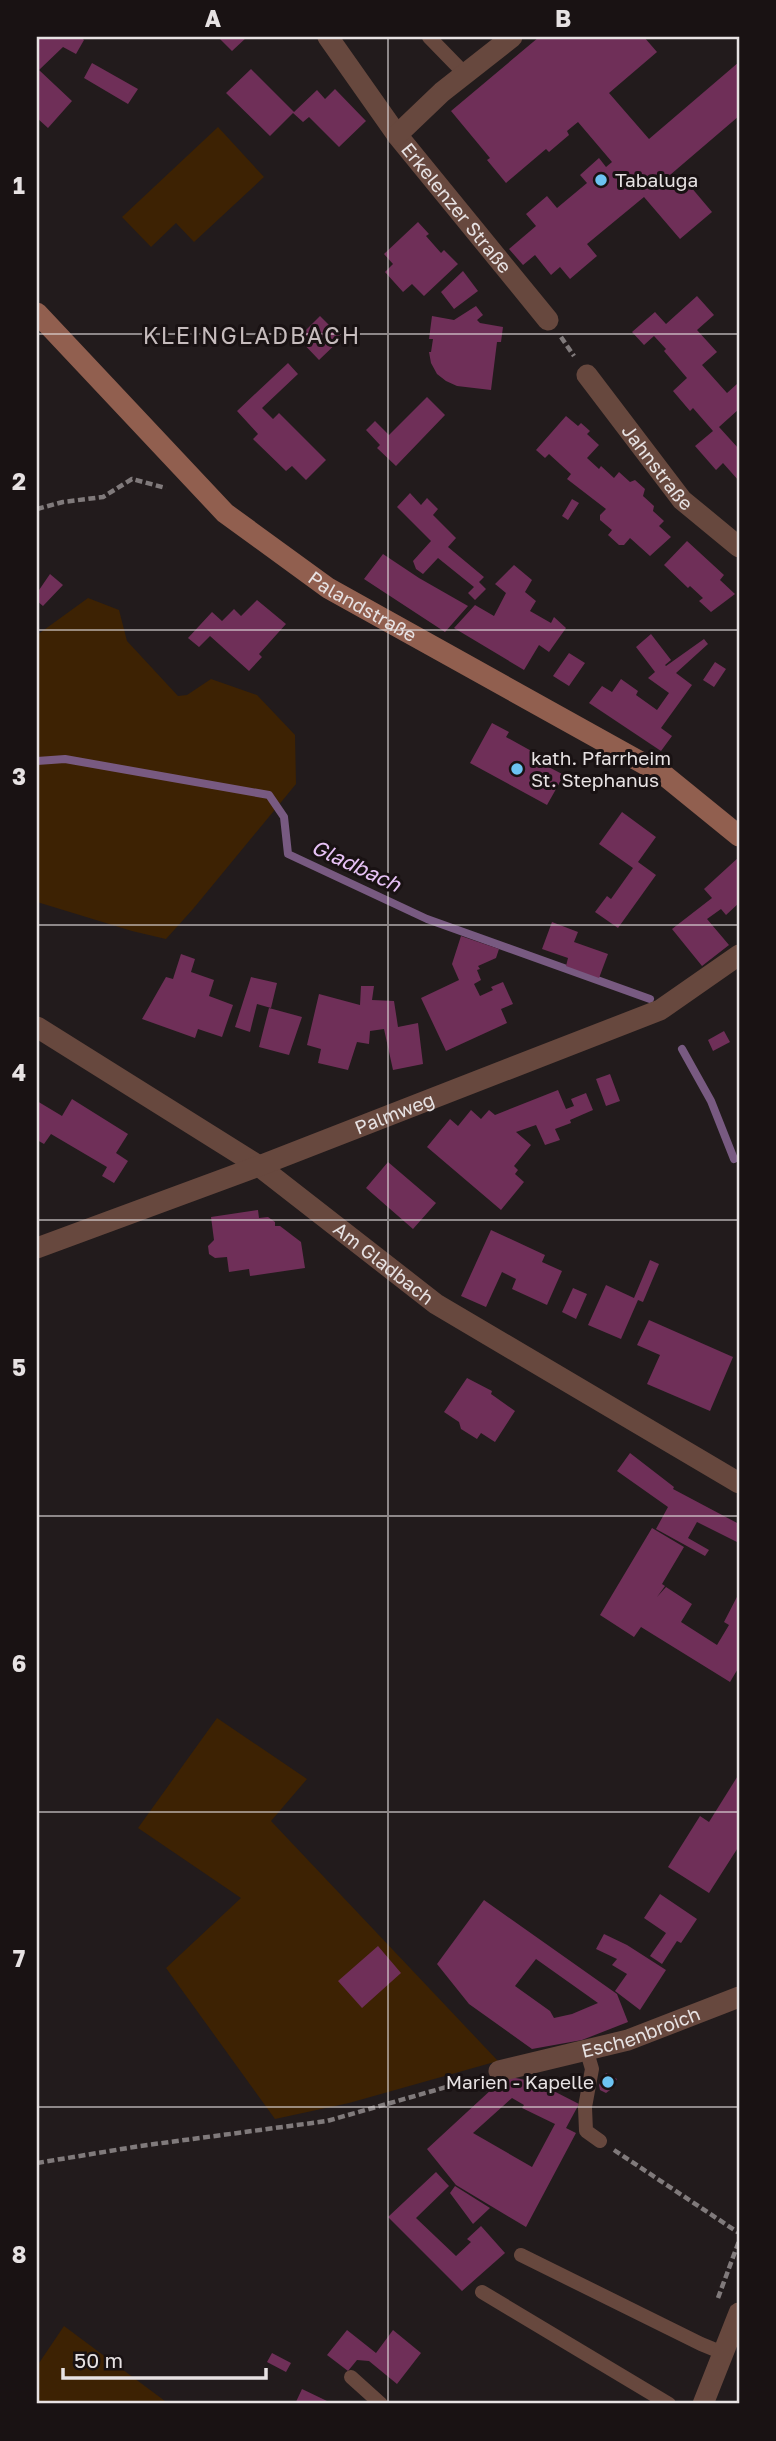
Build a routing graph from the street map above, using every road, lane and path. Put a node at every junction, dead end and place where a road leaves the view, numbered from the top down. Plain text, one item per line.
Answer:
1 (328, 37) edge
2 (429, 37) edge
3 (512, 37) edge
4 (466, 74) junction
5 (397, 135) junction
6 (37, 313) edge
7 (548, 320) joint
8 (587, 375) joint
9 (166, 488) dead end
10 (37, 509) edge
11 (739, 547) edge
12 (739, 835) edge
13 (739, 954) edge
14 (37, 1027) edge
15 (259, 1166) junction
16 (37, 1248) edge
17 (739, 1483) edge
18 (739, 1997) edge
19 (587, 2052) junction
20 (499, 2071) joint
21 (600, 2141) joint
22 (37, 2164) edge
23 (739, 2232) edge
24 (521, 2255) dead end
25 (482, 2292) dead end
26 (739, 2313) edge
27 (723, 2353) junction
28 (351, 2377) dead end
29 (381, 2404) edge
30 (669, 2404) edge
31 (702, 2404) edge

1 - 5 street, Erkelenzer Straße
2 - 4 lane
3 - 4 street
4 - 5 street
5 - 7 street, Erkelenzer Straße
6 - 12 main road, Palandstraße
7 - 8 path
8 - 11 street, Jahnstraße
9 - 10 path
13 - 15 street, Palmweg
14 - 15 street, Am Gladbach
15 - 16 street, Palmweg
15 - 17 street, Am Gladbach
18 - 19 street, Eschenbroich
19 - 20 street, Eschenbroich
19 - 21 lane
20 - 22 path
21 - 23 path
24 - 27 lane
25 - 30 lane
26 - 27 street
27 - 31 street
28 - 29 lane

